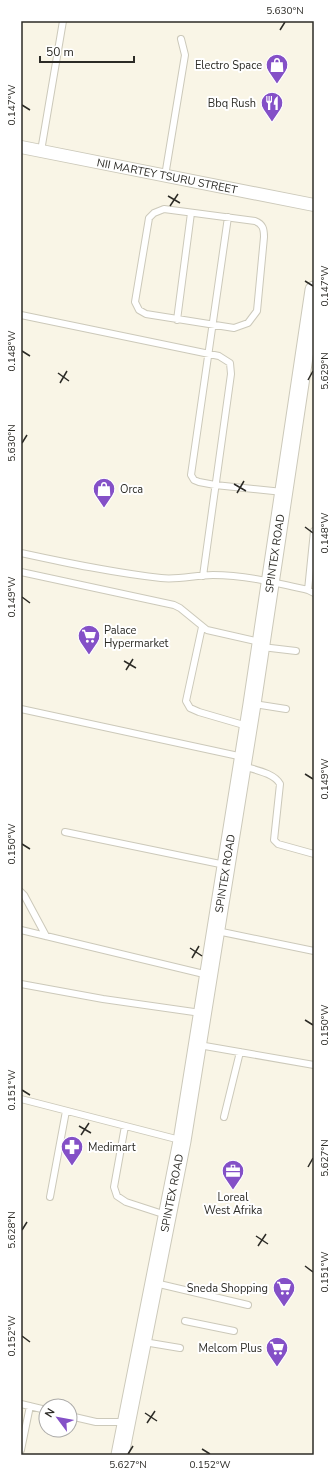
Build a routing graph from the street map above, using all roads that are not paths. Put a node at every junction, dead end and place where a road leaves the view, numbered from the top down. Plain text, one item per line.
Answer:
1 (63, 21) edge
2 (181, 40) dead end
3 (21, 147) edge
4 (41, 151) junction
5 (166, 176) junction
6 (314, 205) edge
7 (191, 213) junction
8 (228, 218) junction
9 (314, 290) edge
10 (21, 315) edge
11 (177, 320) junction
12 (212, 326) junction
13 (311, 329) edge
14 (208, 354) junction
15 (216, 485) junction
16 (284, 492) junction
17 (314, 531) edge
18 (21, 553) edge
19 (21, 572) edge
20 (203, 576) junction
21 (271, 581) junction
22 (311, 592) edge
23 (202, 627) junction
24 (261, 644) junction
25 (296, 651) dead end
26 (252, 704) junction
27 (21, 709) edge
28 (286, 709) dead end
29 (249, 726) junction
30 (243, 762) junction
31 (64, 832) dead end
32 (314, 854) edge
33 (226, 866) junction
34 (21, 892) edge
35 (21, 930) edge
36 (216, 931) junction
37 (46, 936) junction
38 (314, 951) edge
39 (208, 975) junction
40 (21, 984) edge
41 (202, 1013) junction
42 (197, 1045) junction
43 (240, 1052) junction
44 (314, 1065) edge
45 (21, 1099) edge
46 (66, 1111) junction
47 (224, 1117) dead end
48 (125, 1126) junction
49 (182, 1141) junction
50 (50, 1197) dead end
51 (167, 1215) junction
52 (154, 1282) junction
53 (248, 1305) dead end
54 (185, 1321) dead end
55 (234, 1331) dead end
56 (143, 1342) junction
57 (180, 1348) dead end
58 (21, 1404) edge
59 (30, 1406) junction
60 (38, 1408) edge
61 (78, 1418) edge
62 (126, 1422) junction
63 (22, 1436) edge
64 (21, 1450) edge
65 (120, 1455) edge

1 - 4 lane
2 - 5 lane
3 - 4 street, NII MARTEY TSURU STREET
4 - 5 street, NII MARTEY TSURU STREET
5 - 6 street, NII MARTEY TSURU STREET
7 - 8 lane
7 - 11 lane
7 - 11 lane
8 - 12 lane
8 - 12 lane
9 - 13 main road, SPINTEX ROAD
10 - 14 lane
11 - 12 lane
12 - 14 lane
13 - 16 main road, SPINTEX ROAD
14 - 15 lane
14 - 15 lane
15 - 16 lane
15 - 20 lane
16 - 21 main road, SPINTEX ROAD
17 - 22 lane
18 - 20 lane
19 - 23 lane
20 - 21 lane
21 - 22 lane
21 - 24 main road, SPINTEX ROAD
23 - 24 lane
23 - 29 lane
24 - 25 lane
24 - 26 main road, SPINTEX ROAD
26 - 28 lane
26 - 29 main road, SPINTEX ROAD
27 - 30 lane
29 - 30 main road, SPINTEX ROAD
30 - 32 lane
30 - 33 main road, SPINTEX ROAD
31 - 33 lane
33 - 36 main road, SPINTEX ROAD
34 - 37 lane
35 - 37 lane
36 - 38 lane
36 - 39 main road, SPINTEX ROAD
37 - 39 lane
39 - 41 main road, SPINTEX ROAD
40 - 41 lane
41 - 42 main road, SPINTEX ROAD
42 - 43 lane
42 - 49 main road, SPINTEX ROAD
43 - 44 lane
43 - 47 lane
45 - 46 lane
46 - 48 lane
46 - 50 lane
48 - 49 lane
48 - 51 lane
49 - 51 main road, SPINTEX ROAD
51 - 52 main road, SPINTEX ROAD
52 - 53 lane
52 - 56 main road, SPINTEX ROAD
54 - 55 lane
56 - 57 lane
56 - 62 main road, SPINTEX ROAD
58 - 59 lane
59 - 60 lane
59 - 63 lane
61 - 62 lane
62 - 65 main road, SPINTEX ROAD
63 - 64 lane

